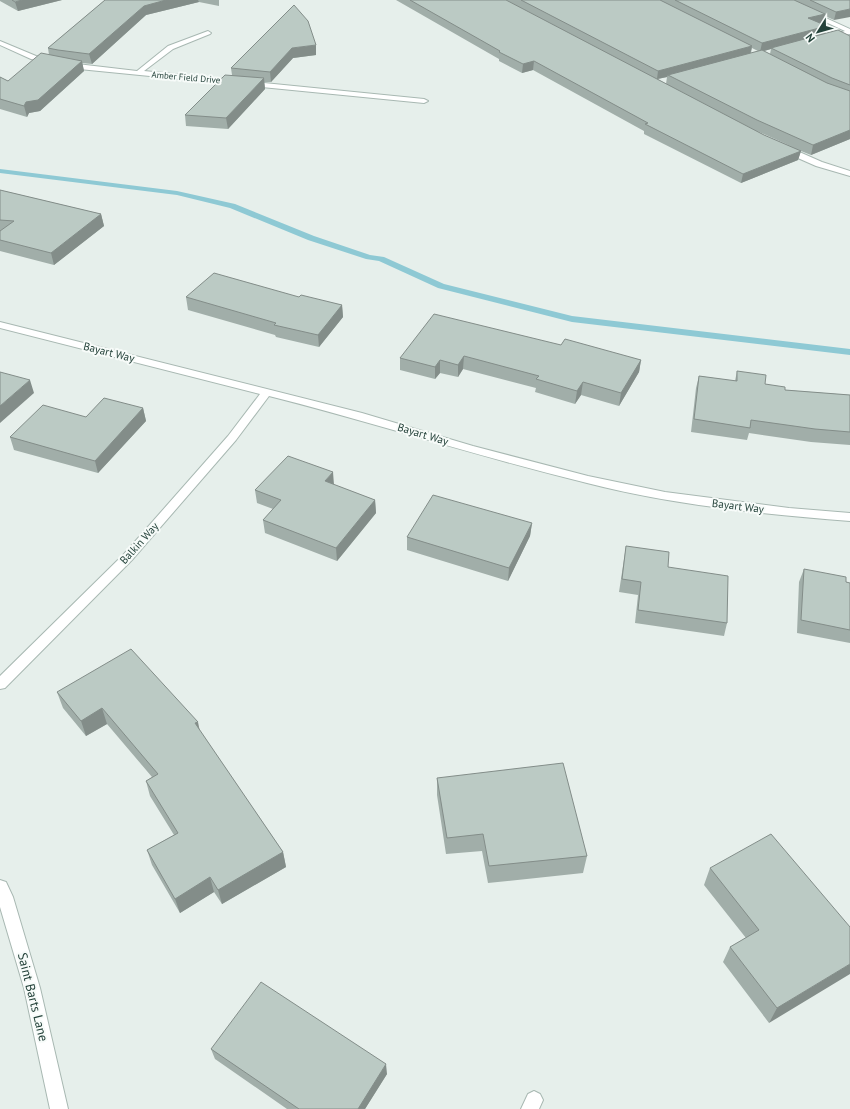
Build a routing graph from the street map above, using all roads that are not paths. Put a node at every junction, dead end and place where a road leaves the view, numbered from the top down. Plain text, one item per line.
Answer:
1 (781, 0) edge
2 (850, 31) edge
3 (208, 33) dead end
4 (820, 40) edge
5 (0, 43) edge
6 (138, 73) junction
7 (424, 101) dead end
8 (779, 147) edge
9 (850, 174) edge
10 (0, 325) edge
11 (267, 392) junction
12 (850, 517) edge
13 (0, 684) edge
14 (0, 887) edge
15 (59, 1109) edge

1 - 2 street
2 - 4 street
3 - 6 street
5 - 6 street, Amber Field Drive
6 - 7 street, Amber Field Drive
8 - 9 street
10 - 11 street, Bayart Way
11 - 12 street, Bayart Way
11 - 13 street, Balkin Way
14 - 15 street, Saint Barts Lane

